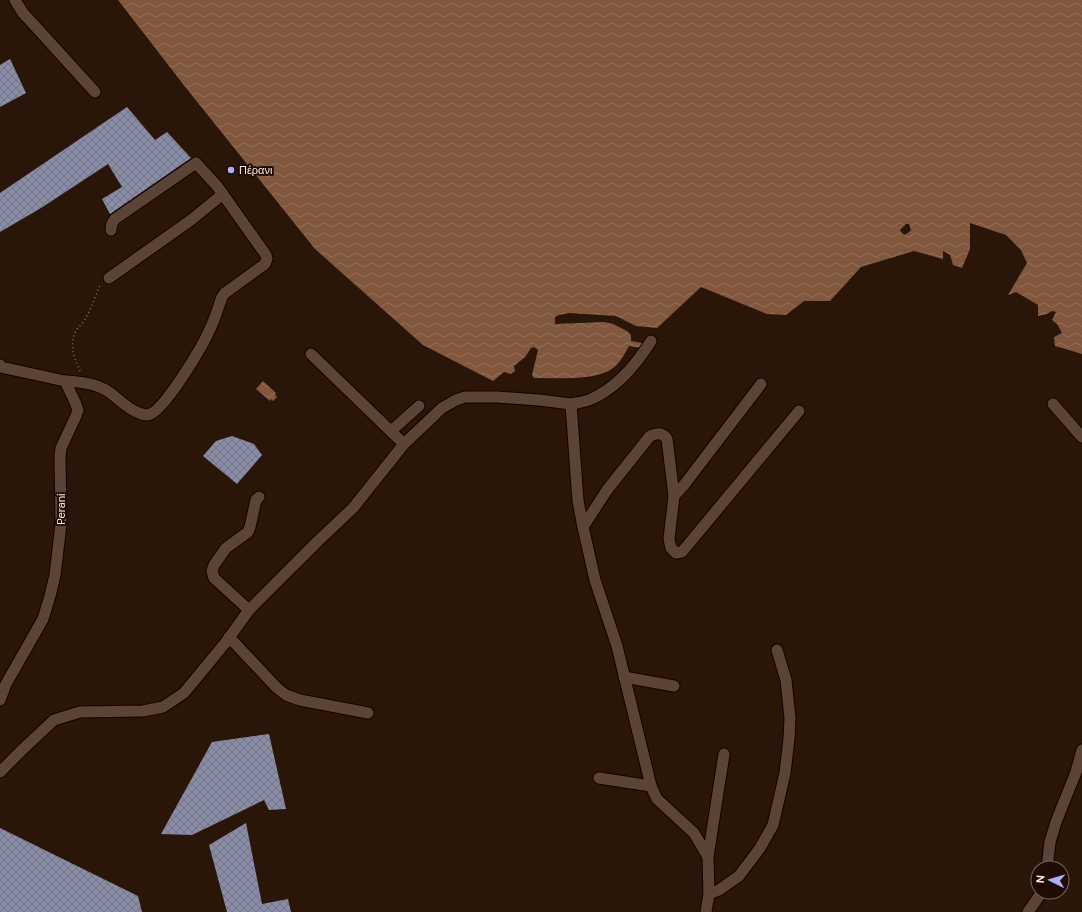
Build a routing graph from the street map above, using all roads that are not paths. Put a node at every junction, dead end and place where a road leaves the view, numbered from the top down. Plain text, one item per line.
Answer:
1 (15, 0) edge
2 (95, 92) dead end
3 (223, 194) junction
4 (111, 230) dead end
5 (109, 278) road end
6 (651, 341) dead end
7 (311, 354) dead end
8 (0, 366) edge
9 (65, 381) junction
10 (761, 384) dead end
11 (571, 404) junction
12 (1053, 404) dead end
13 (419, 406) dead end
14 (800, 411) dead end
15 (391, 431) junction
16 (1082, 437) edge
17 (404, 444) junction
18 (674, 496) junction
19 (259, 497) dead end
20 (583, 527) junction
21 (249, 610) junction
22 (229, 637) junction
23 (777, 650) dead end
24 (624, 677) junction
25 (674, 686) dead end
26 (0, 700) edge
27 (368, 713) dead end
28 (1082, 750) edge
29 (724, 754) dead end
30 (0, 772) edge
31 (599, 778) dead end
32 (651, 786) junction
33 (708, 857) junction
34 (1049, 860) edge
35 (709, 894) junction
36 (1036, 900) edge
37 (706, 912) edge
38 (1028, 912) edge

1 - 2 street
3 - 4 street
3 - 5 street
3 - 9 street
6 - 11 street
7 - 15 street
8 - 9 street
9 - 26 street, Perani
10 - 18 street
11 - 17 street
11 - 20 street
12 - 16 street
13 - 15 street
14 - 18 street
15 - 17 street
17 - 21 street
18 - 20 street
19 - 21 street
20 - 24 street
21 - 22 street
22 - 27 street
22 - 30 street
23 - 35 street
24 - 25 street
24 - 32 street
28 - 34 street
29 - 33 street
31 - 32 street
32 - 33 street
33 - 35 street
35 - 37 street
36 - 38 street

